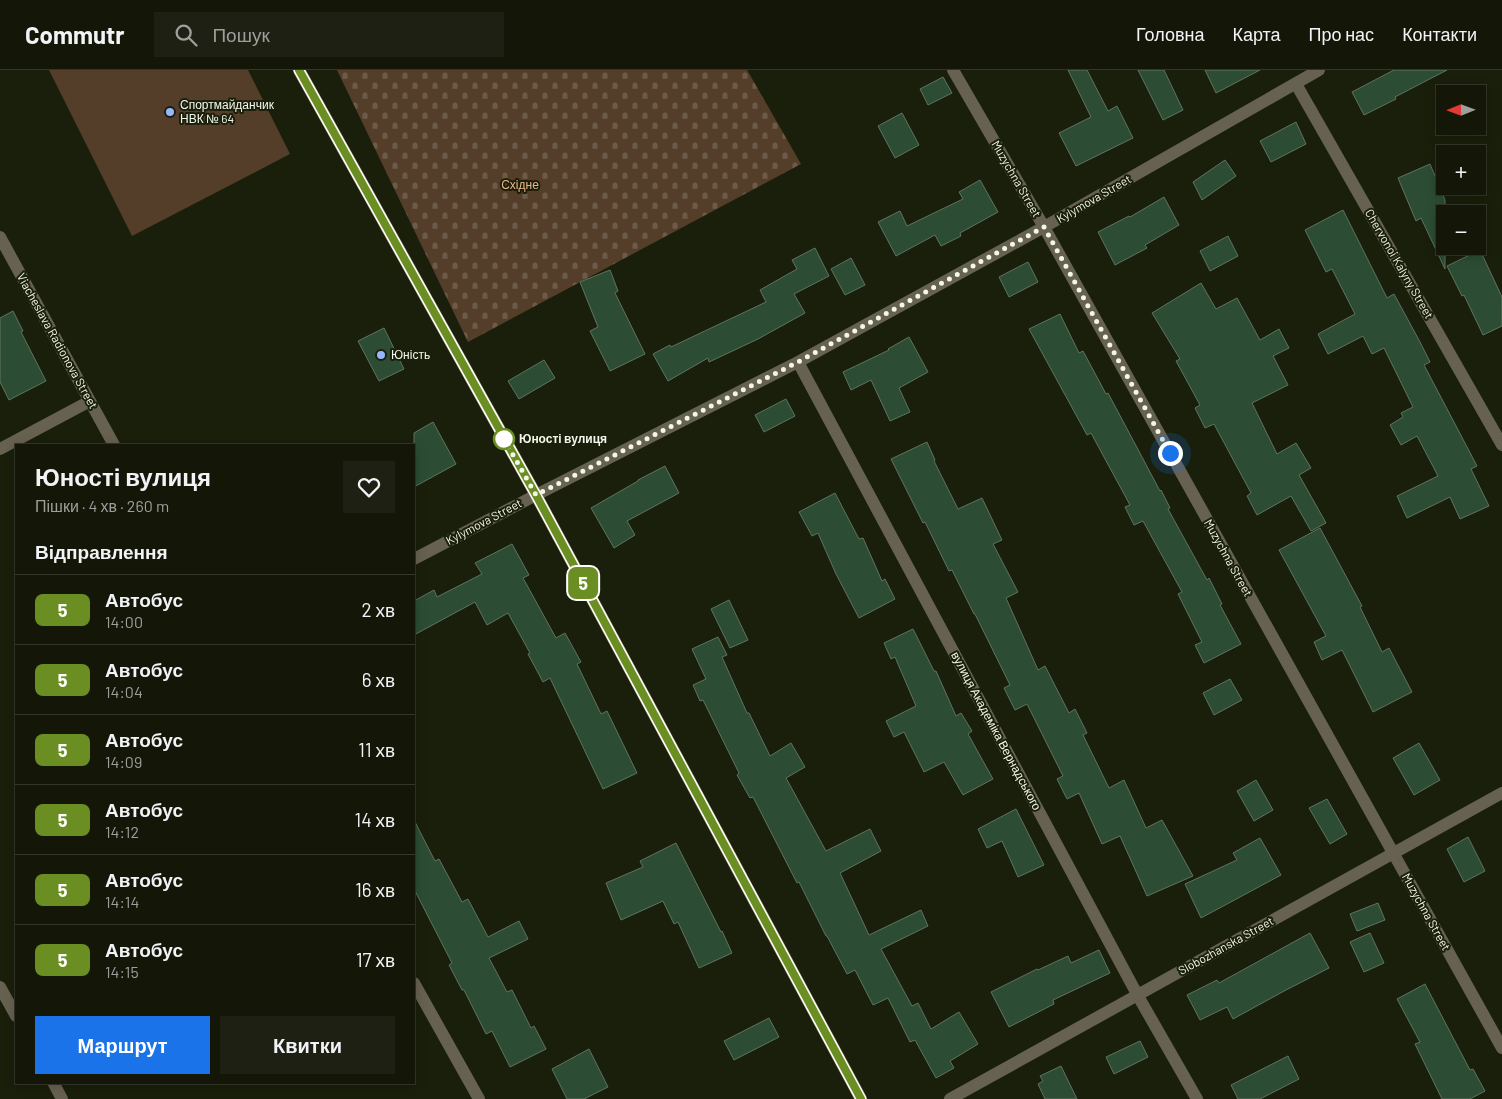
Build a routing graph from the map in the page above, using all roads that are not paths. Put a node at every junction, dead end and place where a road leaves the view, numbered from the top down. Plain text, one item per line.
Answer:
1 (299, 70) edge
2 (953, 70) edge
3 (1319, 70) edge
4 (1296, 84) junction
5 (1044, 227) junction
6 (0, 237) edge
7 (798, 362) junction
8 (90, 401) junction
9 (113, 444) edge
10 (1502, 445) edge
11 (0, 449) edge
12 (536, 495) junction
13 (415, 558) edge
14 (1502, 793) edge
15 (1393, 853) junction
16 (415, 985) edge
17 (0, 987) edge
18 (1138, 996) junction
19 (15, 1014) edge
20 (1502, 1048) edge
21 (54, 1084) edge
22 (62, 1099) edge
23 (479, 1099) edge
24 (861, 1099) edge
25 (950, 1099) edge
26 (1196, 1099) edge

1 - 12 street
2 - 5 street, Muzychna Street
3 - 4 street, Kylymova Street
4 - 5 street, Kylymova Street
4 - 10 street, Chervonoi Kalyny Street
5 - 7 street, Kylymova Street
5 - 15 street, Muzychna Street
6 - 8 street, Viacheslava Radionova Street
7 - 12 street, Kylymova Street
7 - 18 street, вулиця Академіка Вернадського
8 - 9 street, Viacheslava Radionova Street
8 - 11 street
12 - 13 street, Kylymova Street
12 - 24 street
14 - 15 street, Slobozhanska Street
15 - 18 street, Slobozhanska Street
15 - 20 street, Muzychna Street
16 - 23 street
17 - 19 street
18 - 25 street, Slobozhanska Street
18 - 26 street, вулиця Академіка Вернадського
21 - 22 street

